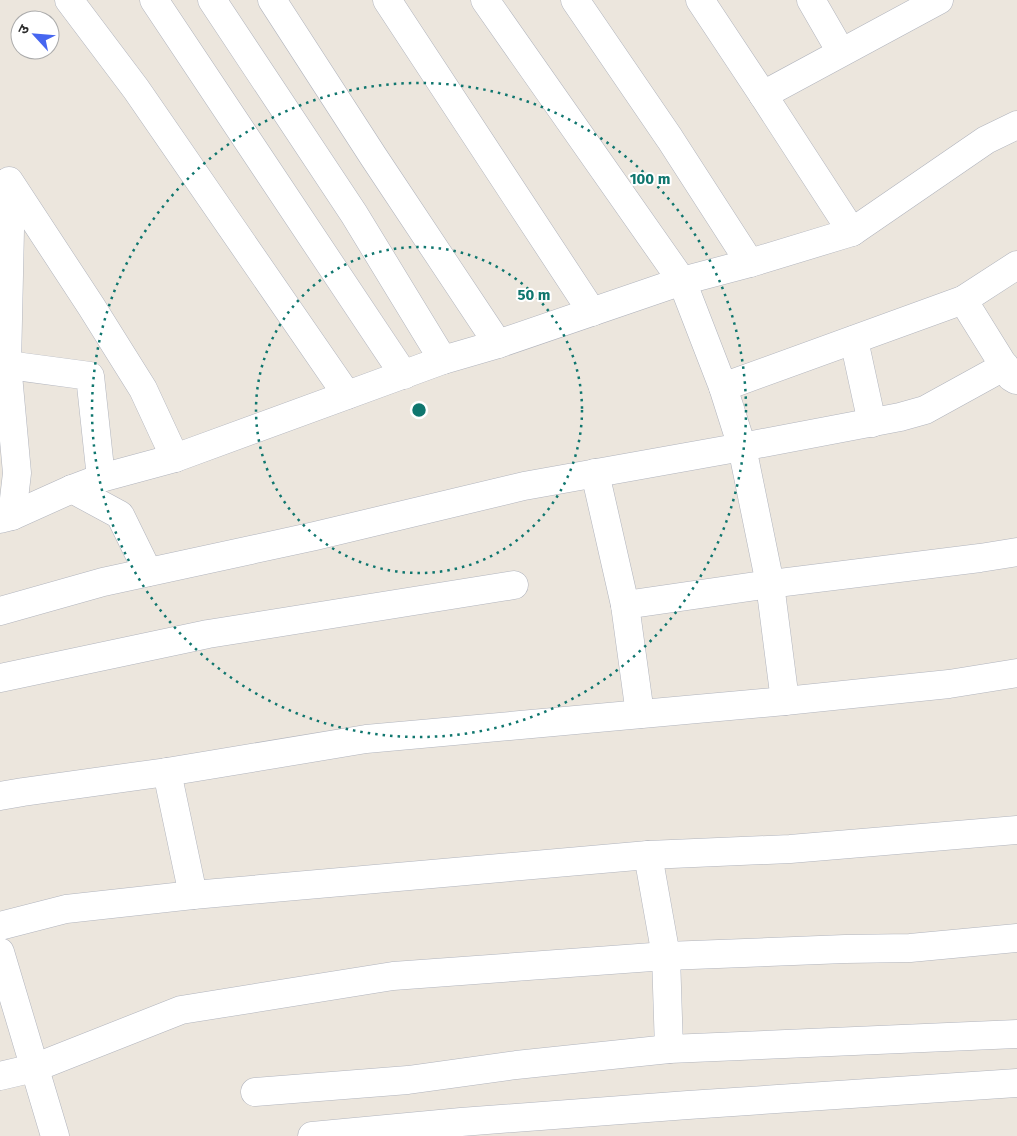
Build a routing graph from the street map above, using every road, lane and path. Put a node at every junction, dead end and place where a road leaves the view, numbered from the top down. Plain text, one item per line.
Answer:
1 (68, 0) edge
2 (154, 0) edge
3 (212, 0) edge
4 (272, 0) edge
5 (387, 0) edge
6 (485, 0) edge
7 (575, 0) edge
8 (700, 0) edge
9 (811, 0) edge
10 (939, 0) edge
11 (841, 52) junction
12 (763, 95) junction
13 (1017, 125) edge
14 (4, 179) edge
15 (852, 232) junction
16 (750, 263) junction
17 (1017, 265) edge
18 (682, 281) junction
19 (963, 300) junction
20 (592, 312) junction
21 (854, 340) junction
22 (498, 344) junction
23 (442, 360) junction
24 (4, 364) edge
25 (1011, 374) edge
26 (404, 375) junction
27 (90, 376) junction
28 (723, 387) junction
29 (143, 389) junction
30 (347, 395) junction
31 (872, 423) junction
32 (742, 447) junction
33 (175, 458) junction
34 (8, 472) edge
35 (596, 473) junction
36 (101, 478) junction
37 (72, 489) junction
38 (6, 517) edge
39 (1017, 552) edge
40 (148, 572) junction
41 (770, 584) junction
42 (514, 585) dead end
43 (625, 606) junction
44 (0, 611) edge
45 (1017, 674) edge
46 (0, 678) edge
47 (786, 701) junction
48 (640, 714) junction
49 (167, 772) junction
50 (0, 796) edge
51 (1017, 830) edge
52 (648, 855) junction
53 (193, 895) junction
54 (0, 926) edge
55 (1017, 938) edge
56 (0, 952) edge
57 (666, 956) junction
58 (1017, 1034) edge
59 (670, 1049) junction
60 (34, 1068) junction
61 (0, 1076) edge
62 (1017, 1083) edge
63 (254, 1092) dead end
64 (55, 1136) edge
65 (312, 1136) edge

1 - 30 street
2 - 26 street
3 - 23 street
4 - 22 street
5 - 20 street
6 - 18 street
7 - 16 street
8 - 12 street
9 - 11 street
10 - 11 street
11 - 12 street
12 - 15 street
13 - 15 street
14 - 24 street
14 - 29 street
15 - 16 street
16 - 18 street
17 - 19 street
18 - 20 street
18 - 28 street
19 - 21 street
19 - 25 street
20 - 22 street
21 - 28 street
21 - 31 street
22 - 23 street
23 - 26 street
24 - 27 street
24 - 34 street
25 - 31 street
26 - 30 street
27 - 29 street
27 - 36 street
28 - 32 street
29 - 33 street
30 - 33 street
31 - 32 street
32 - 35 street
32 - 41 street
33 - 36 street
34 - 38 street
35 - 40 street
35 - 43 street
36 - 37 street
37 - 38 street
37 - 40 street
39 - 41 street
40 - 44 street
41 - 43 street
41 - 47 street
42 - 46 street
43 - 48 street
45 - 47 street
47 - 48 street
48 - 49 street
49 - 50 street
49 - 53 street
51 - 52 street
52 - 53 street
52 - 57 street
53 - 54 street
55 - 57 street
56 - 60 street
57 - 59 street
57 - 60 street
58 - 59 street
59 - 63 street
60 - 61 street
60 - 64 street
62 - 65 street

